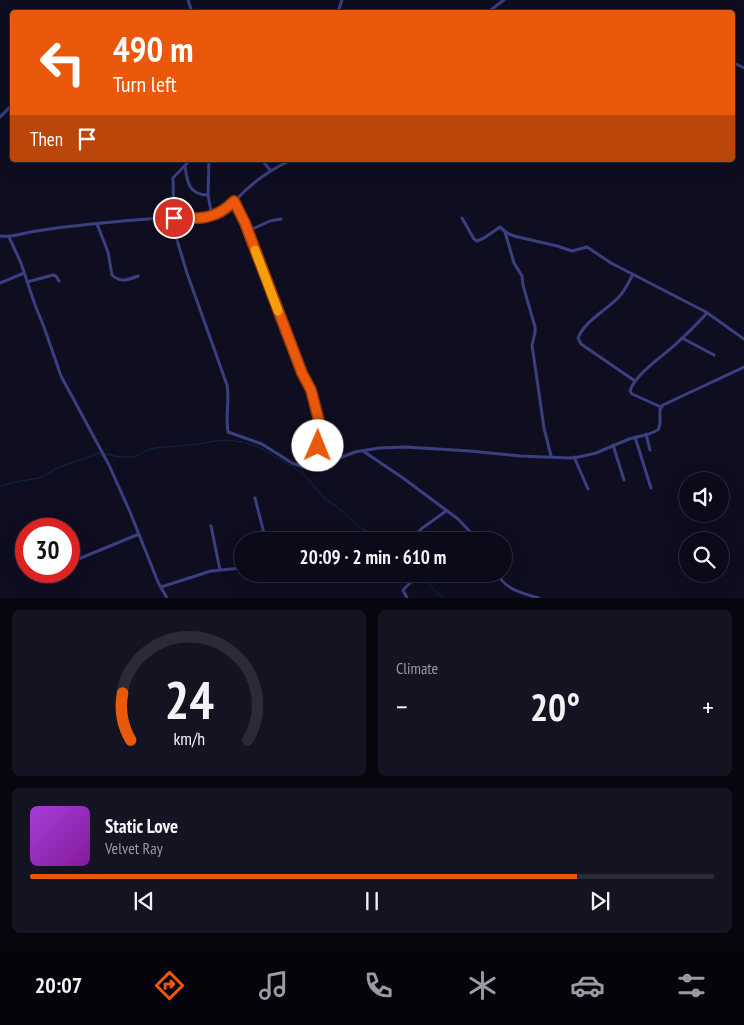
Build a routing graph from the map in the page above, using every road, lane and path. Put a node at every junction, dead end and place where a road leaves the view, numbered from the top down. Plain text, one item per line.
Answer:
1 (504, 0) edge
2 (491, 10) edge
3 (10, 107) edge
4 (0, 117) edge
5 (188, 162) edge
6 (209, 162) edge
7 (264, 162) edge
8 (287, 162) edge
9 (185, 166) junction
10 (270, 170) junction
11 (208, 195) junction
12 (234, 201) junction
13 (212, 216) junction
14 (163, 218) junction
15 (174, 218) junction
16 (462, 218) dead end
17 (281, 219) dead end
18 (97, 224) junction
19 (248, 231) junction
20 (505, 232) junction
21 (0, 236) edge
22 (9, 237) junction
23 (24, 273) junction
24 (633, 274) junction
25 (138, 276) dead end
26 (59, 281) dead end
27 (27, 282) junction
28 (0, 283) edge
29 (707, 313) junction
30 (682, 338) junction
31 (744, 339) edge
32 (714, 355) dead end
33 (744, 368) edge
34 (635, 381) junction
35 (661, 407) junction
36 (646, 434) junction
37 (635, 437) junction
38 (613, 445) junction
39 (650, 450) dead end
40 (363, 451) junction
41 (552, 456) junction
42 (574, 457) junction
43 (324, 464) junction
44 (624, 480) dead end
45 (651, 488) dead end
46 (588, 489) dead end
47 (255, 498) dead end
48 (446, 511) junction
49 (212, 526) dead end
50 (264, 532) edge
51 (418, 532) edge
52 (469, 532) edge
53 (139, 534) junction
54 (80, 558) edge
55 (234, 569) edge
56 (220, 570) junction
57 (411, 582) edge
58 (503, 582) edge
59 (161, 588) junction
60 (167, 598) edge
61 (407, 598) edge
62 (538, 598) edge

1 - 2 street
3 - 4 street
5 - 9 street
6 - 11 street
7 - 10 street
8 - 10 street
9 - 11 street
9 - 15 street
10 - 12 street
11 - 13 street
12 - 13 street
12 - 19 street
13 - 15 street
14 - 15 street
14 - 18 street
14 - 43 street
16 - 20 street
17 - 19 street
18 - 22 street
18 - 25 street
19 - 43 street
20 - 24 street
20 - 41 street
21 - 22 street
22 - 23 street
23 - 27 street
23 - 28 street
24 - 29 street
24 - 34 street
26 - 27 street
27 - 53 street
29 - 30 street
29 - 31 street
30 - 32 street
30 - 34 street
33 - 35 street
34 - 35 street
35 - 36 street
36 - 37 street
36 - 39 street
37 - 38 street
37 - 45 street
38 - 42 street
38 - 44 street
40 - 41 street
40 - 43 street
40 - 48 street
41 - 42 street
42 - 46 street
47 - 50 street
48 - 51 street
48 - 52 street
49 - 56 street
53 - 54 street
53 - 59 street
55 - 56 street
56 - 59 street
57 - 61 street
58 - 62 street
59 - 60 street

